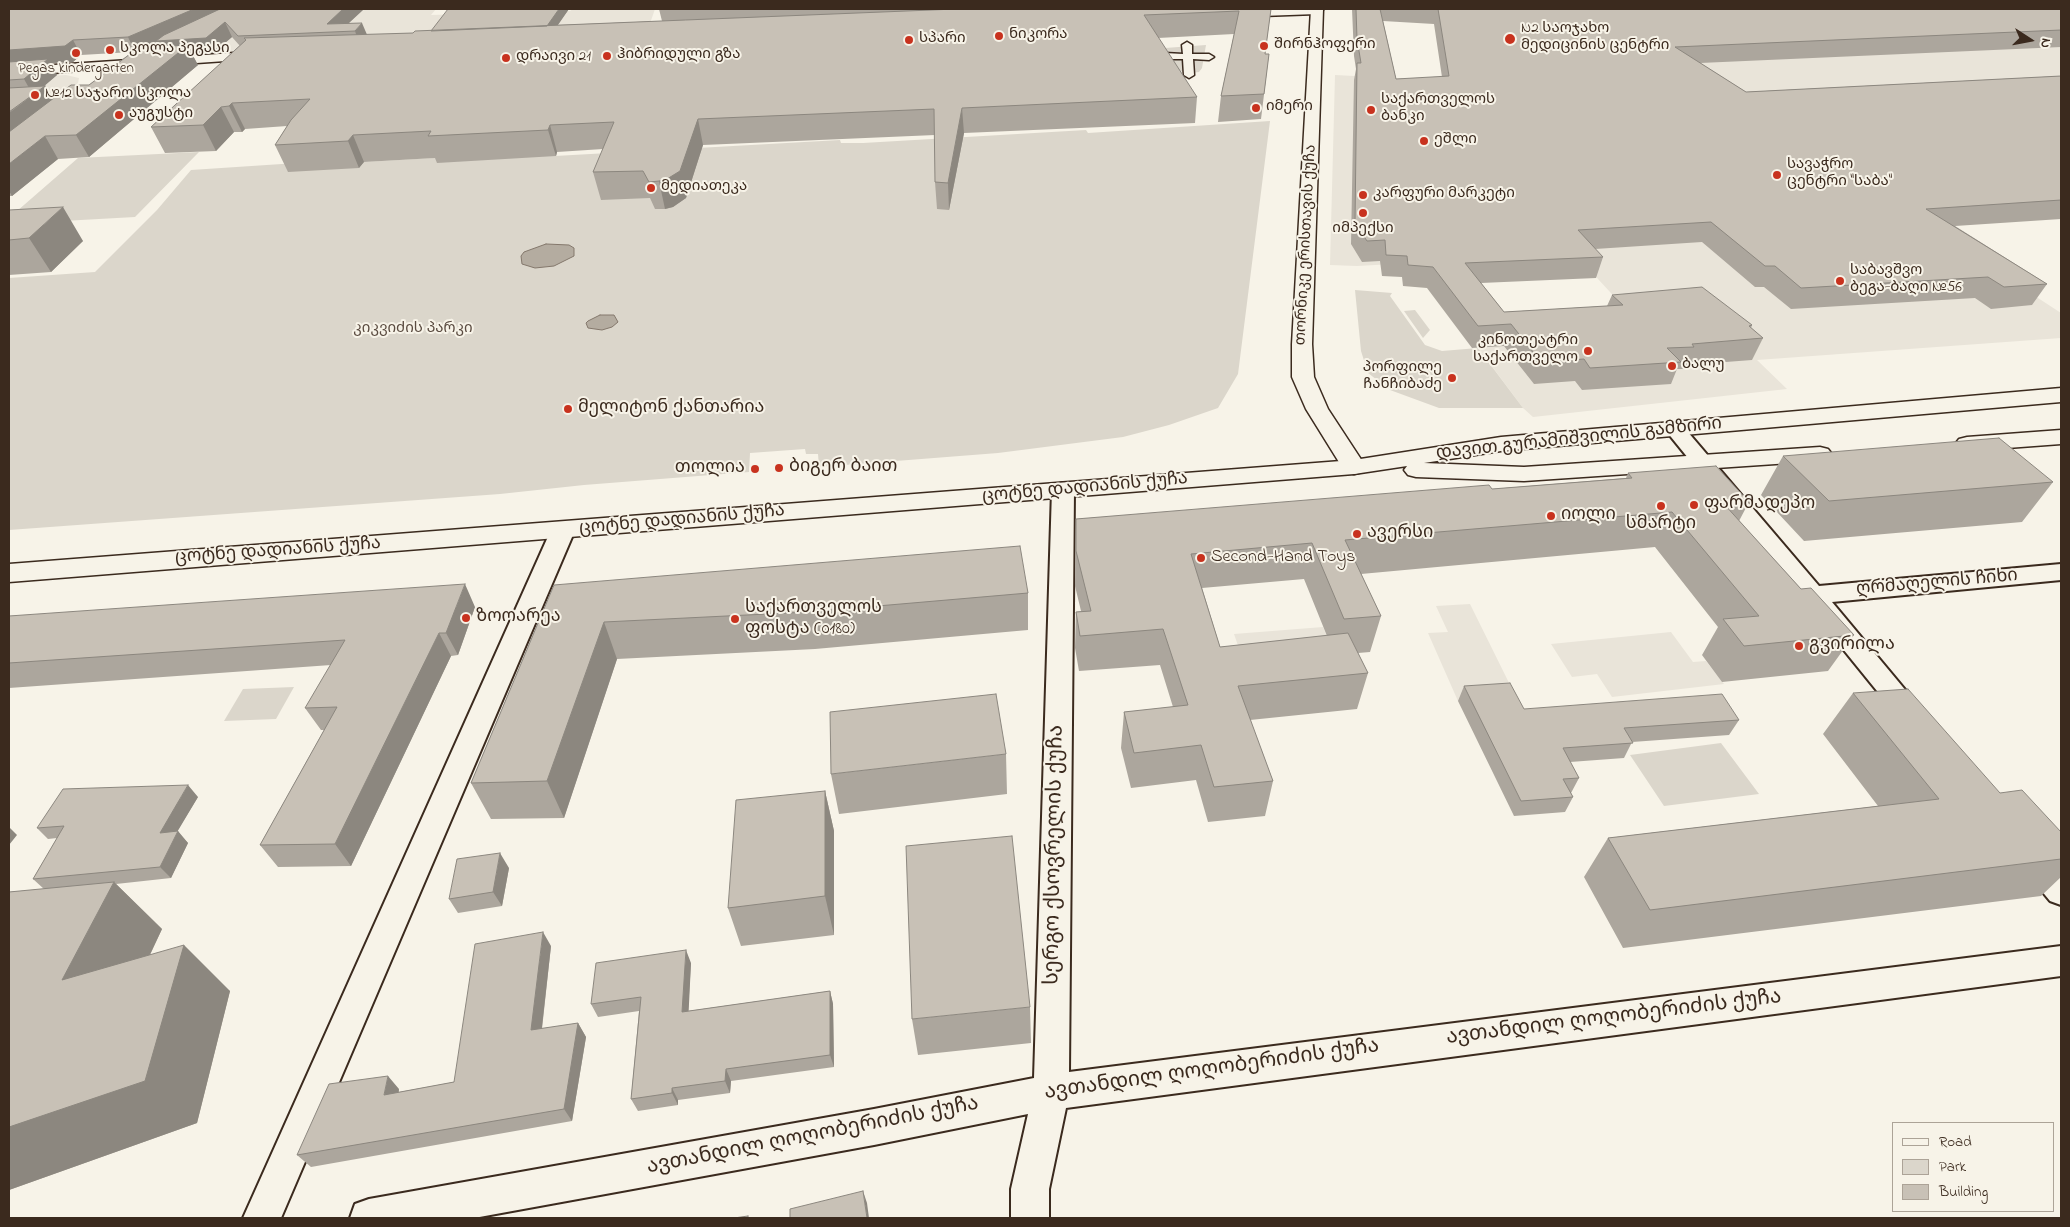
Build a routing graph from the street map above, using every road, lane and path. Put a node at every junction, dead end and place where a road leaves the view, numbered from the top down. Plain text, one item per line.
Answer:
1 (1317, 9) edge
2 (1224, 14) edge
3 (1187, 44) edge
4 (163, 47) edge
5 (278, 55) edge
6 (1165, 56) edge
7 (1187, 56) junction
8 (1209, 57) dead end
9 (127, 63) junction
10 (9, 72) edge
11 (1188, 75) dead end
12 (103, 82) edge
13 (2051, 396) edge
14 (1674, 428) junction
15 (2061, 433) edge
16 (2061, 437) edge
17 (1945, 445) edge
18 (1837, 452) edge
19 (1700, 462) junction
20 (1354, 467) junction
21 (1063, 490) junction
22 (564, 530) junction
23 (2061, 572) edge
24 (9, 573) edge
25 (1812, 595) junction
26 (1931, 737) edge
27 (2028, 833) edge
28 (2061, 891) edge
29 (2061, 960) edge
30 (1052, 1092) junction
31 (262, 1218) edge
32 (368, 1218) edge
33 (1030, 1218) edge

1 - 2 main road
1 - 20 main road, თორნიკე ერისთავის ქუჩა
3 - 7 street
4 - 9 main road
5 - 9 main road
6 - 7 street
7 - 8 street
7 - 11 street
9 - 10 main road
9 - 12 main road
13 - 14 main road, დავით გურამიშვილის გამზირი
13 - 15 main road
14 - 19 street
14 - 20 main road, დავით გურამიშვილის გამზირი
16 - 17 main road
18 - 19 main road, დავით გურამიშვილის გამზირი
19 - 20 main road, დავით გურამიშვილის გამზირი
19 - 25 street
20 - 21 main road, ცოტნე დადიანის ქუჩა
21 - 22 main road, ცოტნე დადიანის ქუჩა
21 - 30 street, სერგო ქსოვრელის ქუჩა
22 - 24 main road, ცოტნე დადიანის ქუჩა
22 - 31 street
23 - 25 street, ღრმაღელის ჩიხი
25 - 26 street
27 - 28 street
29 - 30 street, ავთანდილ ღოღობერიძის ქუჩა
30 - 32 street, ავთანდილ ღოღობერიძის ქუჩა
30 - 33 street, სერგო ქსოვრელის ქუჩა

